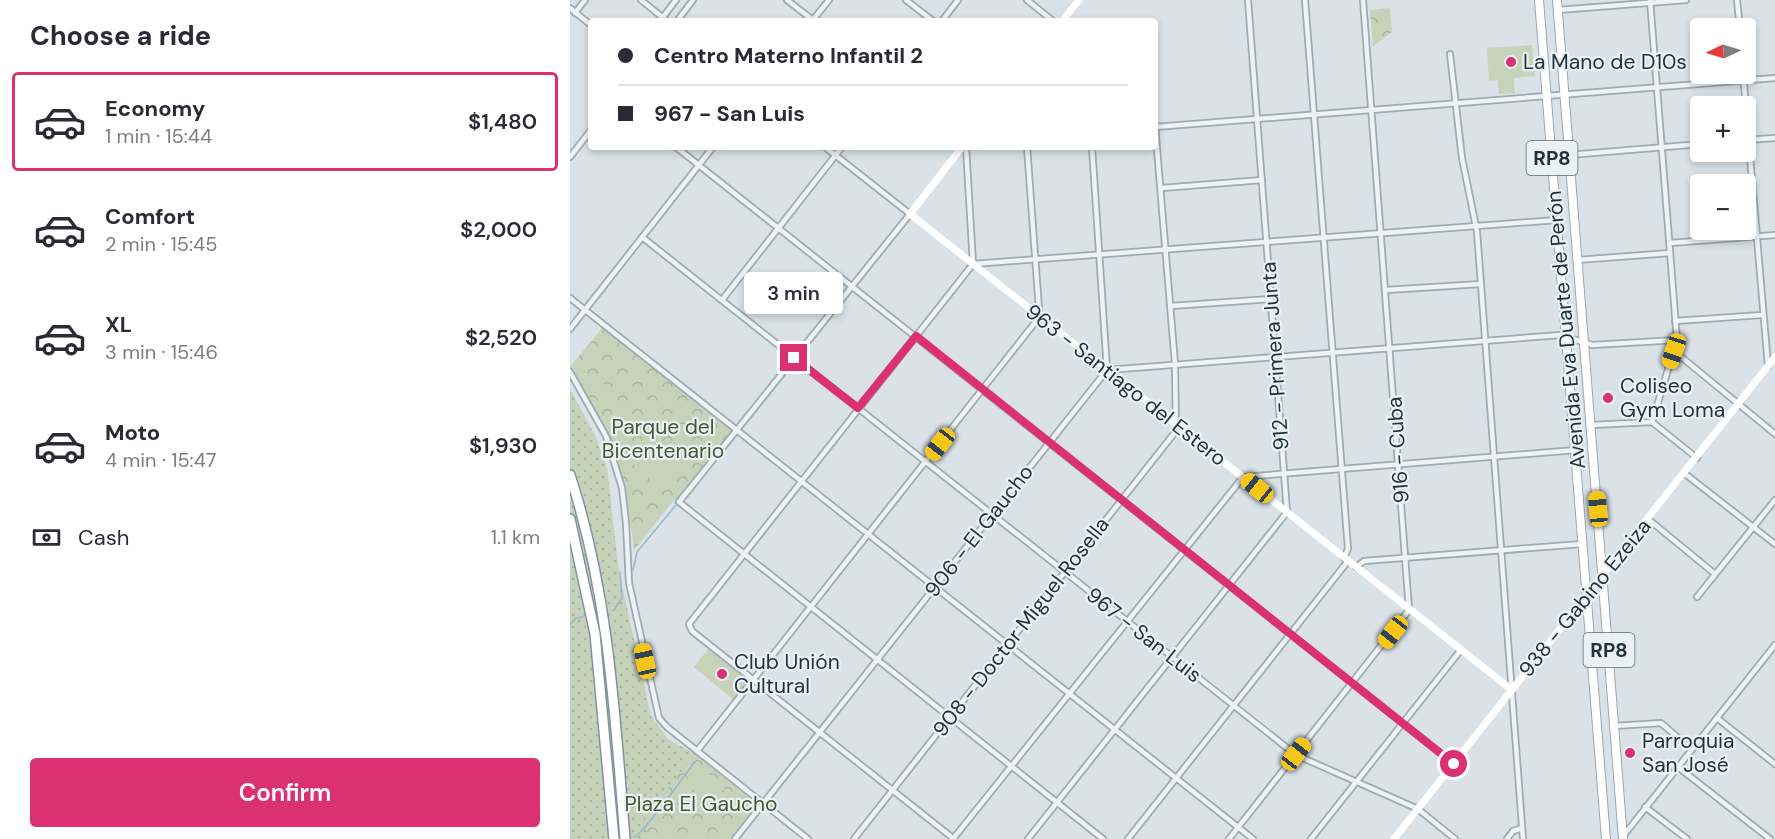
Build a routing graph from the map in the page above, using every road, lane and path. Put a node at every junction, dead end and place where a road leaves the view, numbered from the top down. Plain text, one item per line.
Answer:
1 (585, 0) edge
2 (641, 0) edge
3 (676, 0) edge
4 (693, 0) edge
5 (788, 0) edge
6 (829, 0) edge
7 (906, 0) edge
8 (958, 0) edge
9 (1027, 0) edge
10 (1079, 0) edge
11 (1248, 0) edge
12 (1305, 0) edge
13 (1363, 0) edge
14 (1539, 0) edge
15 (1557, 0) edge
16 (1686, 0) edge
17 (1737, 0) edge
18 (1651, 1) edge
19 (570, 8) edge
20 (1558, 10) junction
21 (575, 13) junction
22 (661, 18) edge
23 (664, 18) edge
24 (679, 18) edge
25 (809, 18) edge
26 (815, 18) edge
27 (929, 18) edge
28 (944, 18) edge
29 (1049, 18) edge
30 (1064, 18) edge
31 (1739, 18) edge
32 (588, 24) edge
33 (1450, 54) dead end
34 (1775, 78) edge
35 (1756, 79) edge
36 (1694, 84) edge
37 (1657, 87) junction
38 (1564, 95) junction
39 (1547, 96) junction
40 (1457, 103) junction
41 (1371, 110) junction
42 (1314, 114) junction
43 (1257, 118) junction
44 (1158, 126) edge
45 (588, 134) edge
46 (1775, 138) edge
47 (1756, 139) edge
48 (1690, 145) edge
49 (1663, 147) junction
50 (680, 150) edge
51 (711, 150) edge
52 (828, 150) edge
53 (840, 150) edge
54 (962, 150) edge
55 (964, 150) edge
56 (1027, 150) edge
57 (1092, 150) edge
58 (1158, 150) edge
59 (1569, 155) junction
60 (835, 156) junction
61 (570, 157) edge
62 (699, 165) junction
63 (1262, 180) junction
64 (1162, 188) junction
65 (910, 214) junction
66 (1557, 220) junction
67 (1476, 225) junction
68 (777, 228) junction
69 (1381, 232) junction
70 (1775, 235) edge
71 (1756, 236) edge
72 (642, 237) junction
73 (1324, 237) junction
74 (1706, 240) edge
75 (1755, 240) edge
76 (1266, 241) junction
77 (1670, 243) junction
78 (1166, 249) junction
79 (1670, 253) junction
80 (1101, 254) junction
81 (1036, 259) junction
82 (1577, 260) junction
83 (973, 264) junction
84 (1480, 284) junction
85 (852, 286) junction
86 (1386, 290) junction
87 (570, 298) edge
88 (1271, 299) junction
89 (722, 300) junction
90 (1171, 306) junction
91 (585, 309) junction
92 (1762, 315) junction
93 (1039, 316) junction
94 (1676, 321) junction
95 (570, 329) edge
96 (916, 336) junction
97 (1567, 336) junction
98 (1677, 340) junction
99 (1485, 341) junction
100 (1584, 344) junction
101 (1390, 348) junction
102 (1674, 351) junction
103 (1332, 352) junction
104 (1275, 357) junction
105 (1775, 357) edge
106 (794, 358) junction
107 (1175, 364) junction
108 (1768, 366) junction
109 (1107, 370) junction
110 (570, 372) edge
111 (983, 388) junction
112 (1738, 405) junction
113 (858, 408) junction
114 (1652, 422) junction
115 (1591, 425) junction
116 (1178, 426) junction
117 (738, 431) junction
118 (1775, 434) edge
119 (1050, 442) junction
120 (1576, 450) junction
121 (1494, 457) junction
122 (1697, 458) junction
123 (925, 462) junction
124 (1400, 464) junction
125 (1342, 468) junction
126 (1284, 473) junction
127 (1684, 473) junction
128 (570, 475) edge
129 (1243, 477) junction
130 (800, 481) junction
131 (1122, 500) junction
132 (1775, 500) edge
133 (1287, 512) junction
134 (992, 515) junction
135 (570, 519) edge
136 (1648, 519) junction
137 (1754, 527) junction
138 (868, 534) junction
139 (1582, 544) junction
140 (1775, 544) edge
141 (1183, 549) junction
142 (1501, 550) junction
143 (743, 553) junction
144 (1406, 557) junction
145 (1346, 559) junction
146 (1356, 567) junction
147 (1065, 572) junction
148 (1715, 574) junction
149 (1604, 575) junction
150 (1229, 585) junction
151 (935, 587) junction
152 (1697, 597) dead end
153 (1587, 598) junction
154 (810, 607) junction
155 (1409, 610) junction
156 (1126, 621) junction
157 (1291, 634) junction
158 (1008, 644) junction
159 (1775, 645) edge
160 (1460, 651) junction
161 (1773, 651) edge
162 (1172, 658) junction
163 (878, 659) junction
164 (754, 679) junction
165 (1353, 683) junction
166 (1512, 690) junction
167 (1069, 694) junction
168 (1234, 706) junction
169 (950, 717) junction
170 (1717, 718) junction
171 (1403, 723) junction
172 (1614, 726) junction
173 (1115, 730) junction
174 (820, 732) junction
175 (1691, 749) junction
176 (698, 751) junction
177 (1296, 754) junction
178 (1775, 754) edge
179 (1770, 760) junction
180 (1454, 764) junction
181 (1775, 764) edge
182 (1011, 766) junction
183 (1678, 767) junction
184 (1176, 779) junction
185 (1355, 782) junction
186 (893, 789) junction
187 (763, 803) junction
188 (1057, 803) junction
189 (1645, 807) junction
190 (1418, 809) junction
191 (1238, 827) junction
192 (1522, 828) junction
193 (1622, 838) edge
194 (614, 839) edge
195 (625, 839) edge
196 (735, 839) edge
197 (808, 839) edge
198 (854, 839) edge
199 (954, 839) edge
200 (1028, 839) edge
201 (1103, 839) edge
202 (1128, 839) edge
203 (1229, 839) edge
204 (1253, 839) edge
205 (1311, 839) edge
206 (1394, 839) edge
207 (1455, 839) edge
208 (1506, 839) edge
209 (1523, 839) edge
210 (1606, 839) edge
211 (1687, 839) edge
212 (1770, 839) edge

1 - 21 street
2 - 22 street
3 - 23 street
4 - 24 street
5 - 25 street
6 - 26 street
7 - 27 street
8 - 28 street
9 - 29 street
10 - 30 street
11 - 43 street, 912 - Primera Junta
12 - 42 street
13 - 41 street, 916 - Cuba
14 - 39 main road, Avenida Eva Duarte de Perón / RP8
15 - 20 main road, Avenida Eva Duarte de Perón / RP8
16 - 18 street
17 - 31 street
18 - 20 street
18 - 37 street
19 - 21 street
20 - 38 main road, Avenida Eva Duarte de Perón / RP8
21 - 32 street
33 - 40 street
34 - 35 street
36 - 37 street
37 - 38 street
37 - 49 street
38 - 39 street
38 - 59 main road, Avenida Eva Duarte de Perón / RP8
39 - 40 street
39 - 66 main road, Avenida Eva Duarte de Perón / RP8
40 - 41 street
40 - 67 street
41 - 42 street
41 - 69 street, 916 - Cuba
42 - 43 street
42 - 73 street
43 - 44 street
43 - 63 street, 912 - Primera Junta
45 - 61 street
46 - 47 street
48 - 49 street
49 - 59 street
49 - 77 street
50 - 62 street
51 - 62 street
52 - 60 street
53 - 60 street
54 - 65 street
55 - 83 street
56 - 81 street
57 - 80 street
58 - 64 street
59 - 82 main road, Avenida Eva Duarte de Perón / RP8
60 - 65 street
60 - 68 street
62 - 68 street
62 - 72 street
63 - 64 street
63 - 76 street, 912 - Primera Junta
64 - 78 street
65 - 83 street, 963 - Santiago del Estero
65 - 85 street
66 - 67 street
66 - 97 main road, Avenida Eva Duarte de Perón / RP8
67 - 69 street
67 - 84 street
68 - 85 street
68 - 89 street
69 - 73 street
69 - 86 street, 916 - Cuba
70 - 71 street
72 - 89 street, 967 - San Luis
72 - 91 street
73 - 76 street
73 - 103 street
74 - 77 street
75 - 92 street
76 - 78 street
76 - 88 street, 912 - Primera Junta
77 - 79 street
78 - 80 street
78 - 90 street
79 - 82 street
79 - 94 street
80 - 81 street
80 - 109 street
81 - 83 street
81 - 93 street
82 - 100 main road, Avenida Eva Duarte de Perón / RP8
83 - 93 street, 963 - Santiago del Estero
83 - 96 street
84 - 86 street
84 - 99 street
85 - 96 street
85 - 106 street
86 - 101 street, 916 - Cuba
87 - 91 street
88 - 90 street
88 - 104 street, 912 - Primera Junta
89 - 106 street, 967 - San Luis
90 - 107 street
91 - 95 street
91 - 117 street
92 - 94 street
92 - 108 street
93 - 109 street, 963 - Santiago del Estero
93 - 111 street
94 - 98 street
96 - 111 street
96 - 113 street
97 - 99 street
97 - 100 street
97 - 120 main road, Avenida Eva Duarte de Perón / RP8
98 - 100 street
98 - 102 street
99 - 101 street
99 - 121 street
100 - 115 main road, Avenida Eva Duarte de Perón / RP8
101 - 103 street
101 - 124 street, 916 - Cuba
102 - 112 street
102 - 114 street
103 - 104 street
103 - 125 street
104 - 107 street
104 - 126 street, 912 - Primera Junta
105 - 108 street, 938 - Gabino Ezeiza
106 - 113 street, 967 - San Luis
106 - 117 street
107 - 109 street
107 - 116 street
108 - 112 street, 938 - Gabino Ezeiza
109 - 116 street, 963 - Santiago del Estero
109 - 119 street, 906 - El Gaucho
110 - 176 street
111 - 119 street
111 - 123 street
112 - 118 street
112 - 122 street, 938 - Gabino Ezeiza
113 - 123 street, 967 - San Luis
113 - 130 street
114 - 115 street
114 - 122 street
115 - 149 main road, Avenida Eva Duarte de Perón / RP8
116 - 129 street, 963 - Santiago del Estero
116 - 131 street, 908 - Doctor Miguel Rosella
117 - 130 street
117 - 143 street
119 - 131 street
119 - 134 street, 906 - El Gaucho
120 - 121 street
120 - 139 main road, Avenida Eva Duarte de Perón / RP8
121 - 124 street
121 - 142 street
122 - 127 street, 938 - Gabino Ezeiza
123 - 134 street, 967 - San Luis
123 - 138 street
124 - 125 street
124 - 144 street, 916 - Cuba
125 - 126 street
125 - 145 street
126 - 129 street
126 - 133 street, 912 - Primera Junta
127 - 136 street, 938 - Gabino Ezeiza
127 - 137 street
128 - 195 highway
129 - 133 street, 963 - Santiago del Estero
129 - 141 street
130 - 138 street
130 - 143 street
131 - 141 street
131 - 147 street, 908 - Doctor Miguel Rosella
132 - 137 street
133 - 145 street, 963 - Santiago del Estero
133 - 150 street
134 - 147 street, 967 - San Luis
134 - 151 street, 906 - El Gaucho
135 - 194 highway
136 - 148 street
136 - 149 street, 938 - Gabino Ezeiza
137 - 140 street
137 - 148 street
138 - 151 street
138 - 154 street
139 - 142 street
139 - 153 main road, Avenida Eva Duarte de Perón / RP8
141 - 150 street
141 - 156 street
142 - 144 street
142 - 166 street
143 - 154 street
143 - 164 street
144 - 146 street
144 - 155 street, 916 - Cuba
145 - 146 street, 963 - Santiago del Estero
145 - 157 street
146 - 155 street, 963 - Santiago del Estero
147 - 156 street, 967 - San Luis
147 - 158 street, 908 - Doctor Miguel Rosella
148 - 152 street
149 - 153 street, 938 - Gabino Ezeiza
149 - 172 main road, Avenida Eva Duarte de Perón / RP8
150 - 157 street
150 - 162 street
151 - 158 street
151 - 163 street, 906 - El Gaucho
153 - 166 street, 938 - Gabino Ezeiza
153 - 210 main road, Avenida Eva Duarte de Perón / RP8
154 - 163 street
154 - 164 street
155 - 160 street, 963 - Santiago del Estero
155 - 165 street
156 - 162 street, 967 - San Luis
156 - 167 street
157 - 165 street
157 - 168 street
158 - 167 street
158 - 169 street, 908 - Doctor Miguel Rosella
159 - 161 street
160 - 166 street, 963 - Santiago del Estero
160 - 171 street
161 - 170 street
162 - 168 street, 967 - San Luis
162 - 173 street
163 - 169 street
163 - 174 street, 906 - El Gaucho
164 - 174 street
164 - 176 street
165 - 171 street
165 - 177 street
166 - 180 street, 938 - Gabino Ezeiza
166 - 192 street
167 - 173 street
167 - 182 street
168 - 177 street, 967 - San Luis
168 - 184 street
169 - 182 street
169 - 186 street, 908 - Doctor Miguel Rosella
170 - 175 street
170 - 179 street
171 - 180 street
171 - 185 street
172 - 175 street
172 - 193 main road, Avenida Eva Duarte de Perón / RP8
173 - 184 street
173 - 188 street
174 - 186 street
174 - 187 street, 906 - El Gaucho
175 - 183 street
176 - 187 street
177 - 185 street, 967 - San Luis
177 - 191 street
178 - 179 street
179 - 181 street
180 - 190 street, 938 - Gabino Ezeiza
182 - 188 street
182 - 199 street
183 - 189 street
183 - 212 street
184 - 191 street
184 - 202 street
185 - 190 street, 967 - San Luis
185 - 205 street
186 - 198 street, 908 - Doctor Miguel Rosella
186 - 199 street
187 - 196 street, 906 - El Gaucho
187 - 197 street
188 - 200 street
188 - 201 street
189 - 193 street
189 - 211 street
190 - 206 street, 938 - Gabino Ezeiza
190 - 207 street, 967 - San Luis
191 - 203 street
191 - 204 street
192 - 208 street
192 - 209 street

